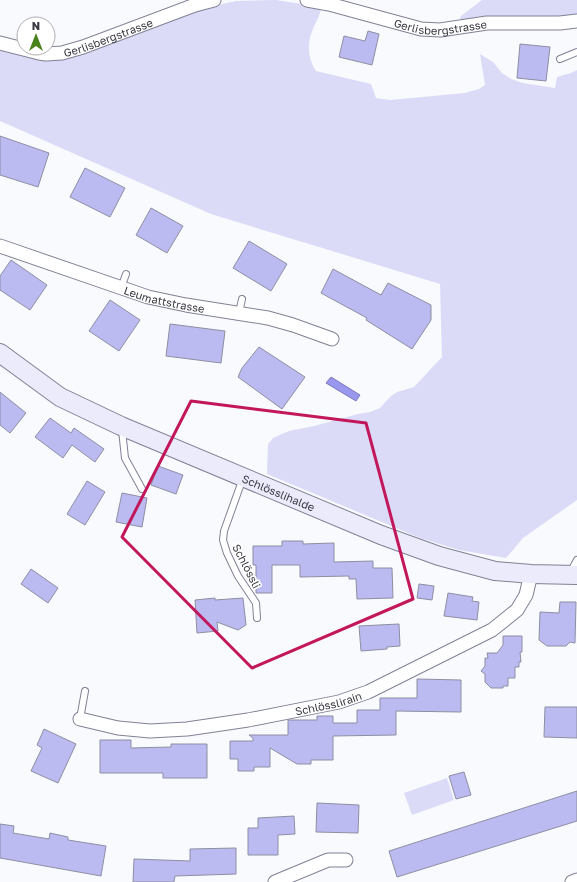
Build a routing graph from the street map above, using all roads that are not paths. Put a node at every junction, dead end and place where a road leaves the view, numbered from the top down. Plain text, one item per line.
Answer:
1 (214, 0) edge
2 (307, 0) edge
3 (577, 21) edge
4 (0, 43) edge
5 (577, 52) edge
6 (560, 59) dead end
7 (0, 246) edge
8 (126, 274) dead end
9 (120, 288) junction
10 (242, 299) dead end
11 (239, 313) junction
12 (332, 339) dead end
13 (0, 353) edge
14 (121, 426) junction
15 (244, 477) junction
16 (142, 489) dead end
17 (574, 570) edge
18 (530, 574) junction
19 (257, 618) dead end
20 (85, 691) dead end
21 (80, 719) joint
22 (346, 860) dead end
23 (577, 880) edge
24 (275, 882) edge
25 (572, 882) edge

1 - 4 street, Gerlisbergstrasse
2 - 3 street, Gerlisbergstrasse
5 - 6 lane
7 - 9 street, Leumattstrasse
8 - 9 lane
9 - 11 street, Leumattstrasse
10 - 11 lane
11 - 12 street, Leumattstrasse
13 - 14 main road, Schlösslihalde
14 - 15 main road, Schlösslihalde
14 - 16 lane
15 - 18 main road, Schlösslihalde
15 - 19 lane, Schlössli
17 - 18 main road, Schlösslihalde
18 - 21 street, Schlösslirain
20 - 21 lane
22 - 24 street
23 - 25 street

